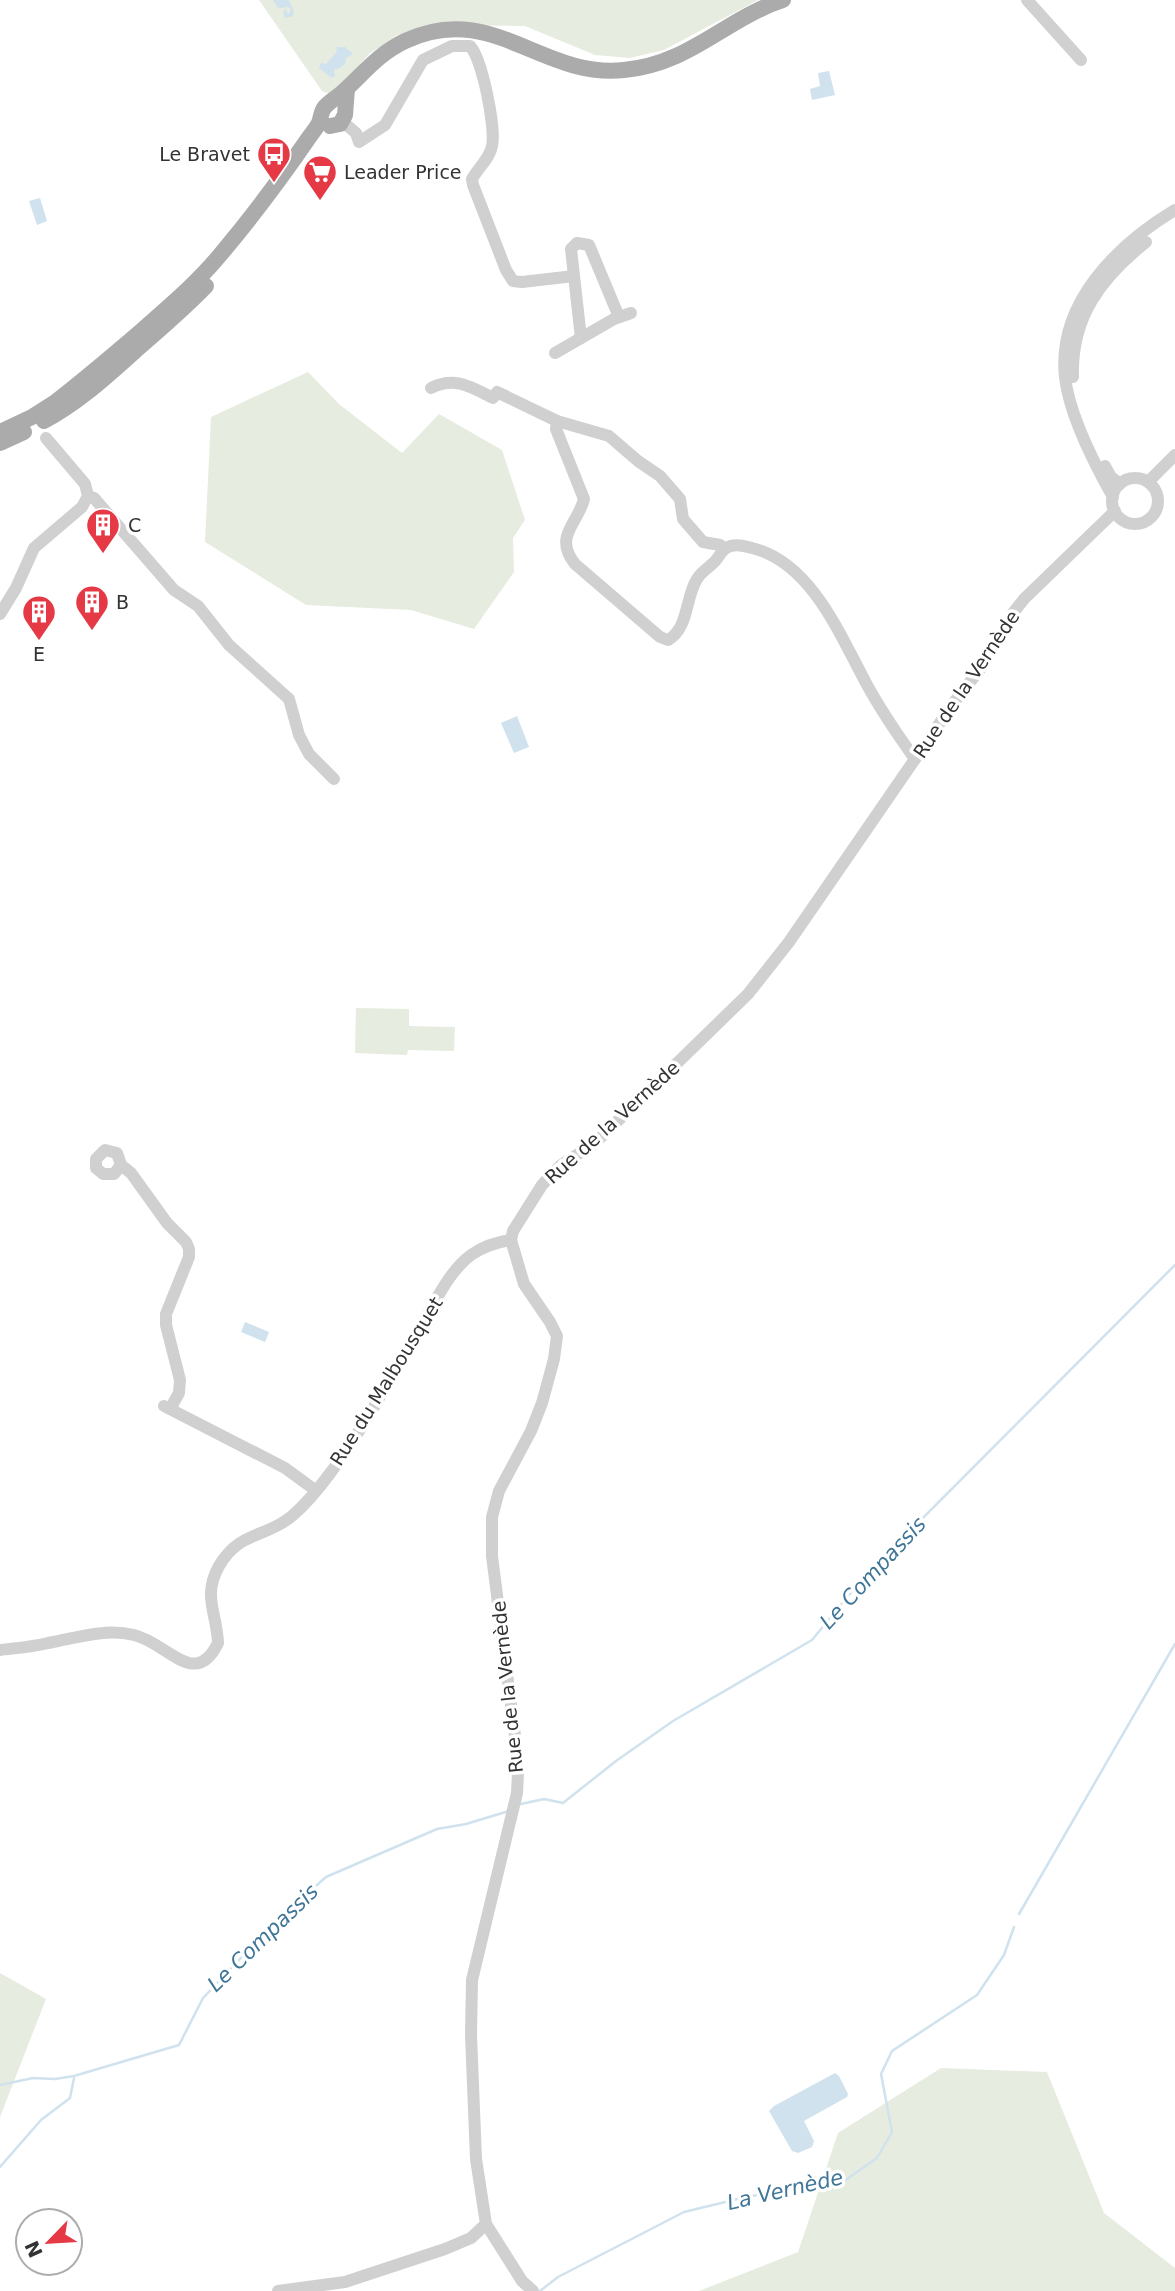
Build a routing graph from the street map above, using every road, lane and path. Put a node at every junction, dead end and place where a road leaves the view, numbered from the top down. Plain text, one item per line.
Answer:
1 (783, 0) edge
2 (1027, 0) edge
3 (1082, 60) dead end
4 (334, 115) junction
5 (1175, 210) edge
6 (1175, 220) edge
7 (574, 276) junction
8 (581, 338) junction
9 (555, 353) dead end
10 (431, 387) dead end
11 (557, 422) junction
12 (0, 432) edge
13 (46, 438) dead end
14 (0, 443) edge
15 (1175, 455) edge
16 (1148, 482) junction
17 (1120, 484) junction
18 (88, 496) junction
19 (1113, 497) junction
20 (1115, 511) junction
21 (725, 549) junction
22 (0, 614) edge
23 (915, 759) junction
24 (334, 779) dead end
25 (121, 1165) dead end
26 (511, 1240) junction
27 (315, 1490) junction
28 (0, 1650) edge
29 (485, 2224) junction
30 (531, 2289) edge
31 (278, 2291) edge

1 - 4 main road
2 - 3 street
4 - 7 street
4 - 12 main road
4 - 14 main road
5 - 19 street
6 - 17 street
7 - 8 street
7 - 8 street
8 - 9 street
10 - 11 street
11 - 21 street
11 - 21 street
13 - 18 street
15 - 16 street
16 - 17 street
16 - 20 street
17 - 19 street
18 - 22 street
18 - 24 street
19 - 20 street
20 - 23 street, Rue de la Vernède
21 - 23 street
23 - 26 street, Rue de la Vernède
25 - 27 street
26 - 27 street, Rue du Malbousquet
26 - 29 street, Rue de la Vernède
27 - 28 street, Rue du Malbousquet
29 - 30 street
29 - 31 street

